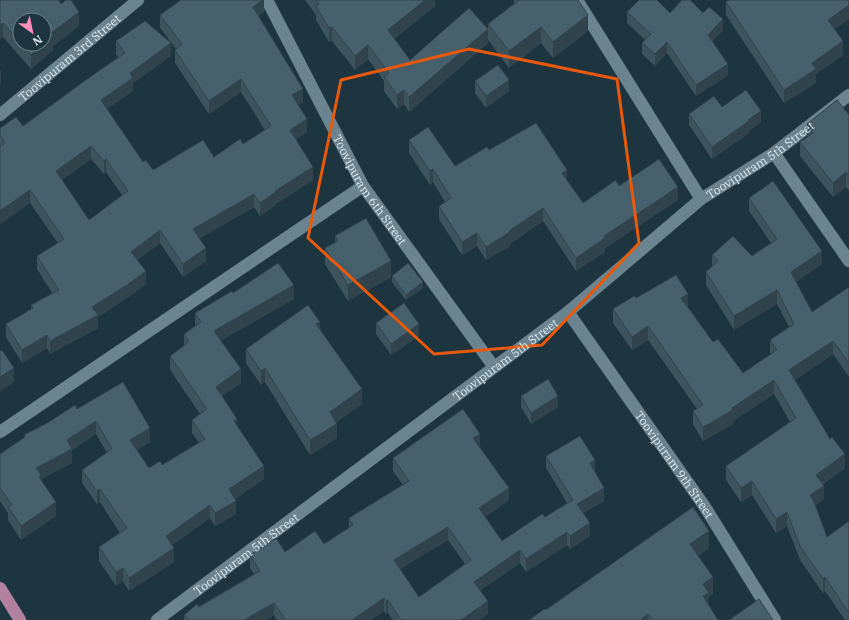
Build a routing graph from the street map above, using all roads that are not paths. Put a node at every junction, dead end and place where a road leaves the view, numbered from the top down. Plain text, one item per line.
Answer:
1 (138, 0) edge
2 (267, 0) edge
3 (577, 0) edge
4 (849, 95) edge
5 (0, 115) edge
6 (774, 153) junction
7 (363, 186) junction
8 (701, 199) junction
9 (849, 261) edge
10 (568, 312) junction
11 (494, 367) junction
12 (0, 432) edge
13 (0, 588) edge
14 (20, 620) edge
15 (157, 620) edge
16 (775, 620) edge

1 - 5 street, Toovipuram 3rd Street
2 - 7 street, Toovipuram 6th Street
3 - 8 street
4 - 6 street, Toovipuram 5th Street
6 - 8 street, Toovipuram 5th Street
6 - 9 street
7 - 11 street, Toovipuram 6th Street
7 - 12 street
8 - 10 street, Toovipuram 5th Street
10 - 11 street, Toovipuram 5th Street
10 - 16 street, Toovipuram 9th Street
11 - 15 street, Toovipuram 5th Street
13 - 14 main road

